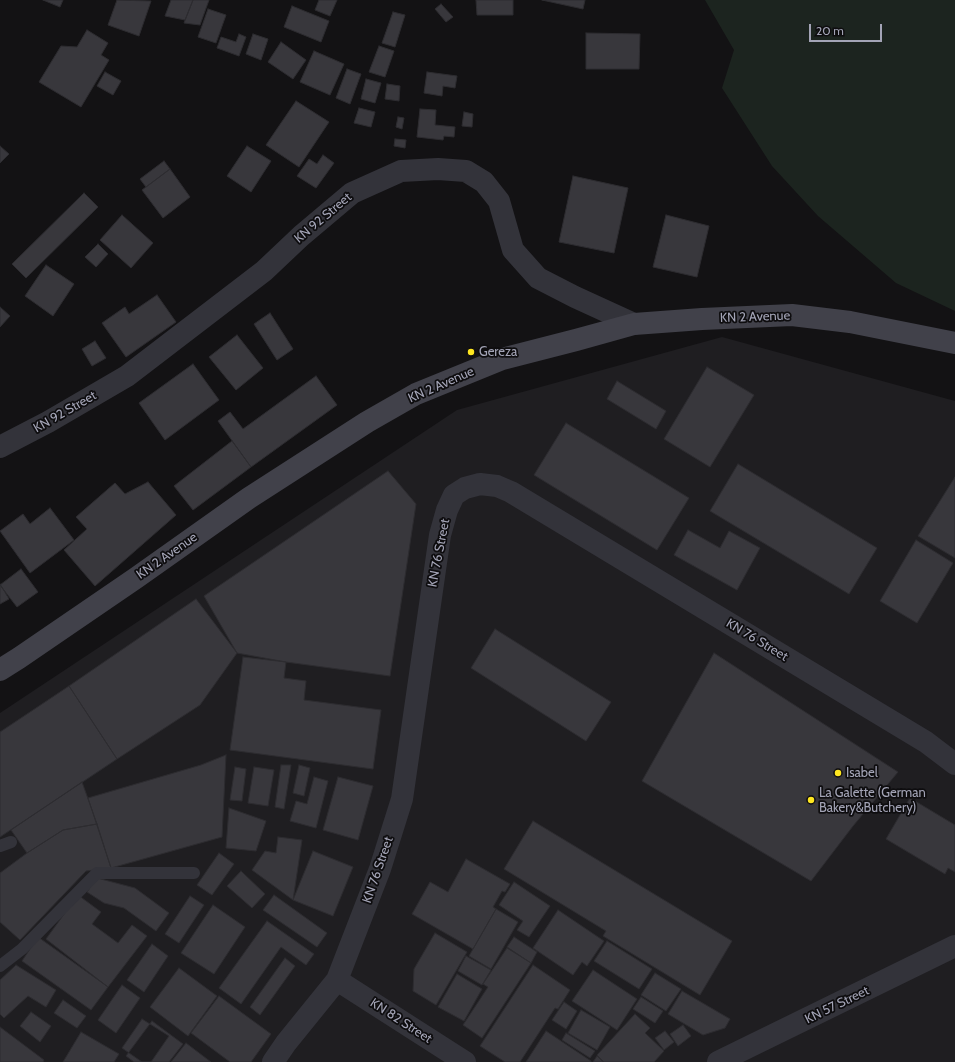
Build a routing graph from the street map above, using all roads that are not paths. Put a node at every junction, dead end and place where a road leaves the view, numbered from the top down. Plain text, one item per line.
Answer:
1 (634, 324) junction
2 (955, 343) edge
3 (0, 447) edge
4 (0, 670) edge
5 (955, 764) edge
6 (194, 873) dead end
7 (955, 946) edge
8 (0, 966) edge
9 (337, 980) junction
10 (273, 1062) edge
11 (465, 1062) edge
12 (718, 1062) edge

1 - 2 main road, KN 2 Avenue
1 - 3 street, KN 92 Street
1 - 4 main road, KN 2 Avenue
5 - 9 street, KN 76 Street
6 - 8 lane
7 - 12 street, KN 57 Street
9 - 10 street, KN 76 Street
9 - 11 street, KN 82 Street

